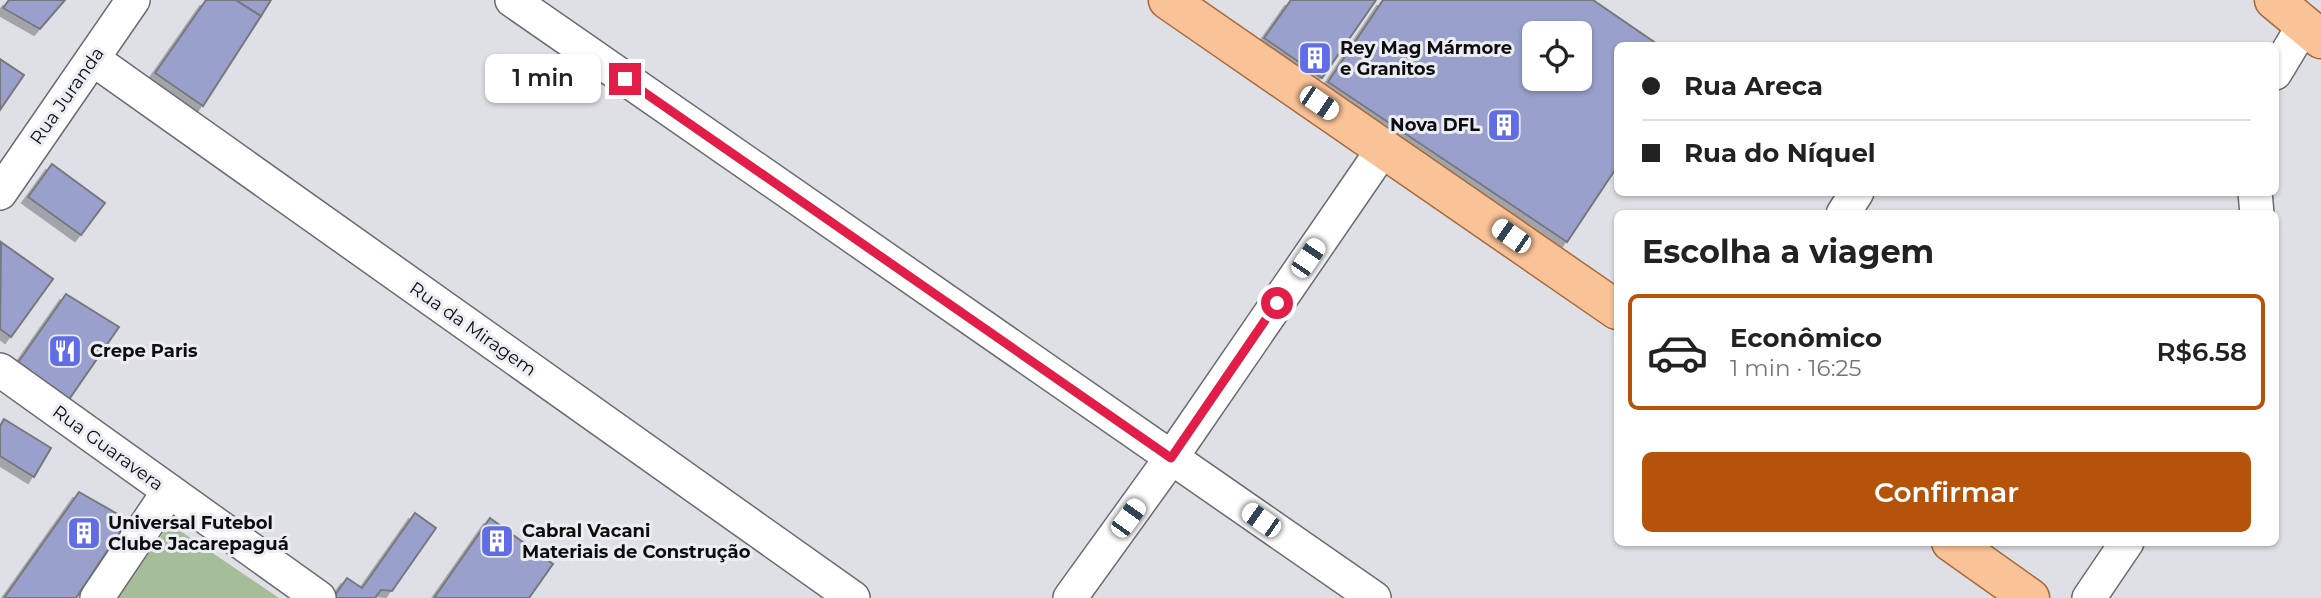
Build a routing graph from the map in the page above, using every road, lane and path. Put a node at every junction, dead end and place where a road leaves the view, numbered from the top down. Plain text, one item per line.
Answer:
1 (133, 0) edge
2 (512, 0) edge
3 (1168, 0) edge
4 (2274, 0) edge
5 (2312, 32) edge
6 (93, 60) junction
7 (2279, 69) edge
8 (1384, 148) junction
9 (0, 192) edge
10 (1614, 308) edge
11 (0, 370) edge
12 (1171, 458) junction
13 (169, 491) junction
14 (1957, 546) edge
15 (2124, 546) edge
16 (97, 598) edge
17 (319, 598) edge
18 (853, 598) edge
19 (1070, 598) edge
20 (1374, 598) edge
21 (2030, 598) edge
22 (2089, 598) edge

1 - 6 street, Rua Juranda
2 - 12 street
3 - 8 main road
4 - 5 main road
5 - 7 street
6 - 9 street, Rua Juranda
6 - 18 street, Rua da Miragem
8 - 10 main road
8 - 12 street
11 - 13 street, Rua Guaravera
12 - 19 street
12 - 20 street
13 - 16 street
13 - 17 street, Rua Guaravera
14 - 21 main road
15 - 22 street

